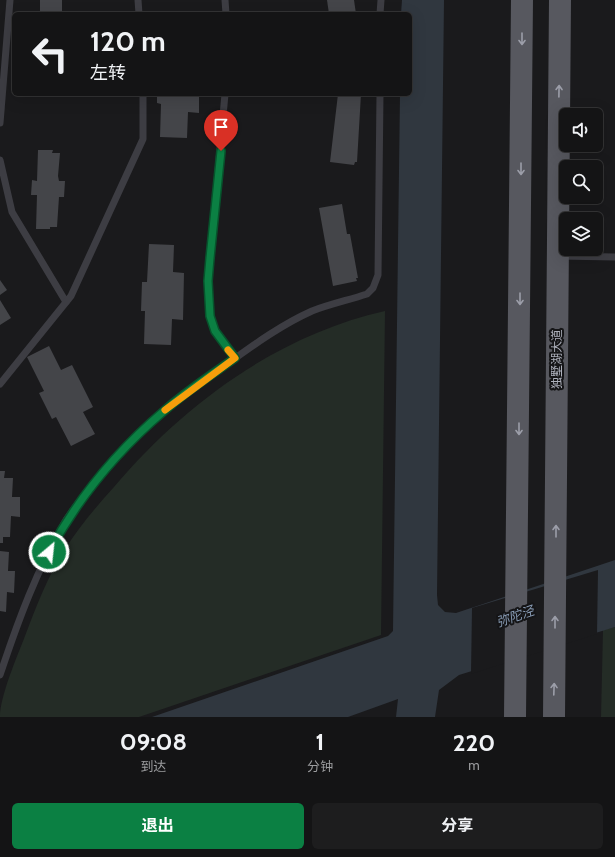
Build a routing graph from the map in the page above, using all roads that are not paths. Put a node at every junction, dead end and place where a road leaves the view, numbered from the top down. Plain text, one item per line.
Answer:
1 (10, 0) edge
2 (138, 0) edge
3 (225, 0) edge
4 (381, 0) edge
5 (522, 0) edge
6 (560, 0) edge
7 (139, 12) edge
8 (226, 12) edge
9 (380, 12) edge
10 (143, 96) edge
11 (225, 96) edge
12 (380, 96) edge
13 (0, 123) edge
14 (0, 160) edge
15 (558, 256) junction
16 (615, 256) edge
17 (66, 302) junction
18 (235, 358) junction
19 (0, 384) edge
20 (0, 675) edge
21 (515, 717) edge
22 (554, 717) edge

1 - 13 lane
2 - 7 lane
3 - 8 lane
4 - 9 lane
5 -> 21 main road
15 -> 6 main road, 独墅湖大道
10 - 17 lane
11 - 18 lane
12 - 18 lane
14 - 17 lane
15 - 16 lane
22 -> 15 main road, 独墅湖大道
17 - 19 lane
18 - 20 lane

